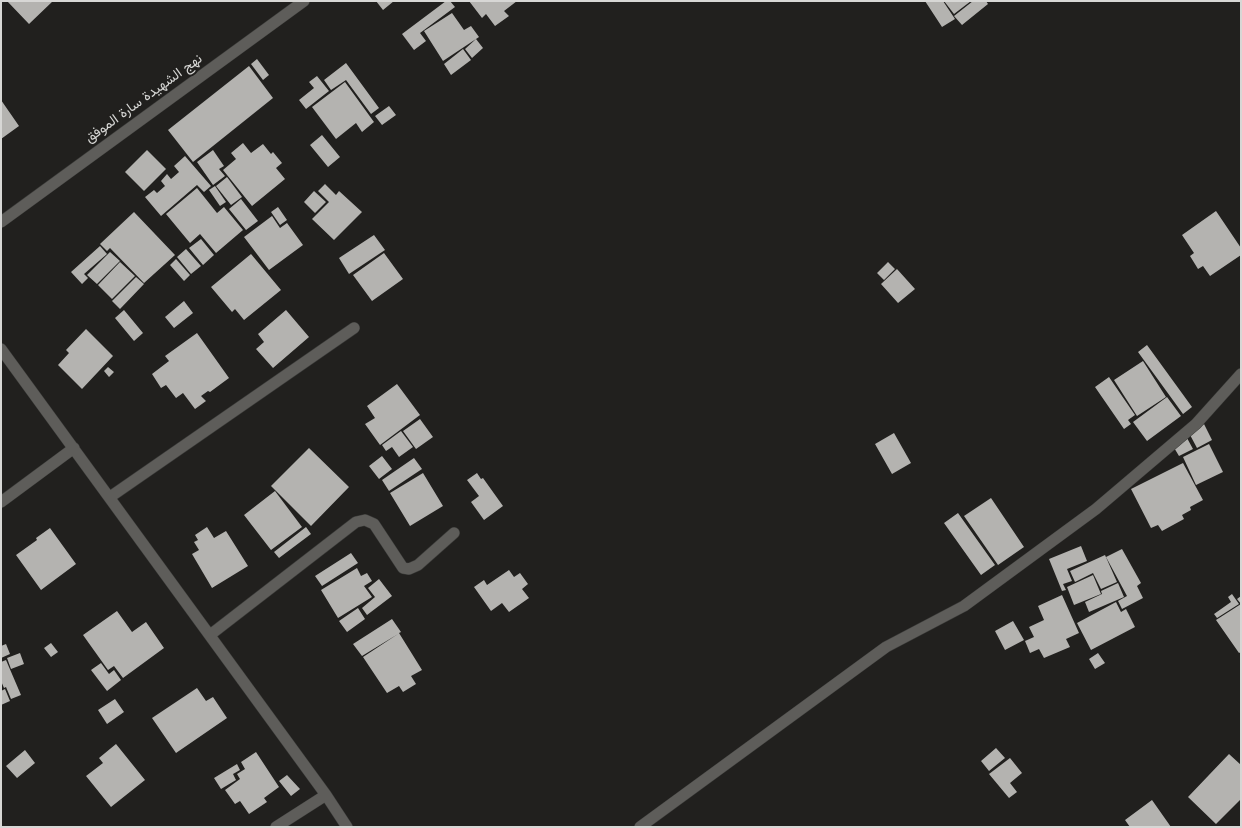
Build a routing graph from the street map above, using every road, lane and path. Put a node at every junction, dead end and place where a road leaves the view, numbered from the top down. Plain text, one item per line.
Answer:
1 (304, 1) edge
2 (1, 222) edge
3 (354, 328) dead end
4 (1, 349) edge
5 (1241, 374) edge
6 (74, 448) junction
7 (110, 497) junction
8 (1, 502) edge
9 (454, 533) dead end
10 (210, 635) junction
11 (326, 795) junction
12 (276, 827) edge
13 (347, 827) edge
14 (640, 827) edge

1 - 2 street, نهج الشهيدة سارة الموفق
3 - 7 street
4 - 6 street
5 - 14 street
6 - 7 street
6 - 8 street
7 - 10 street
9 - 10 street
10 - 11 street
11 - 12 street
11 - 13 street

